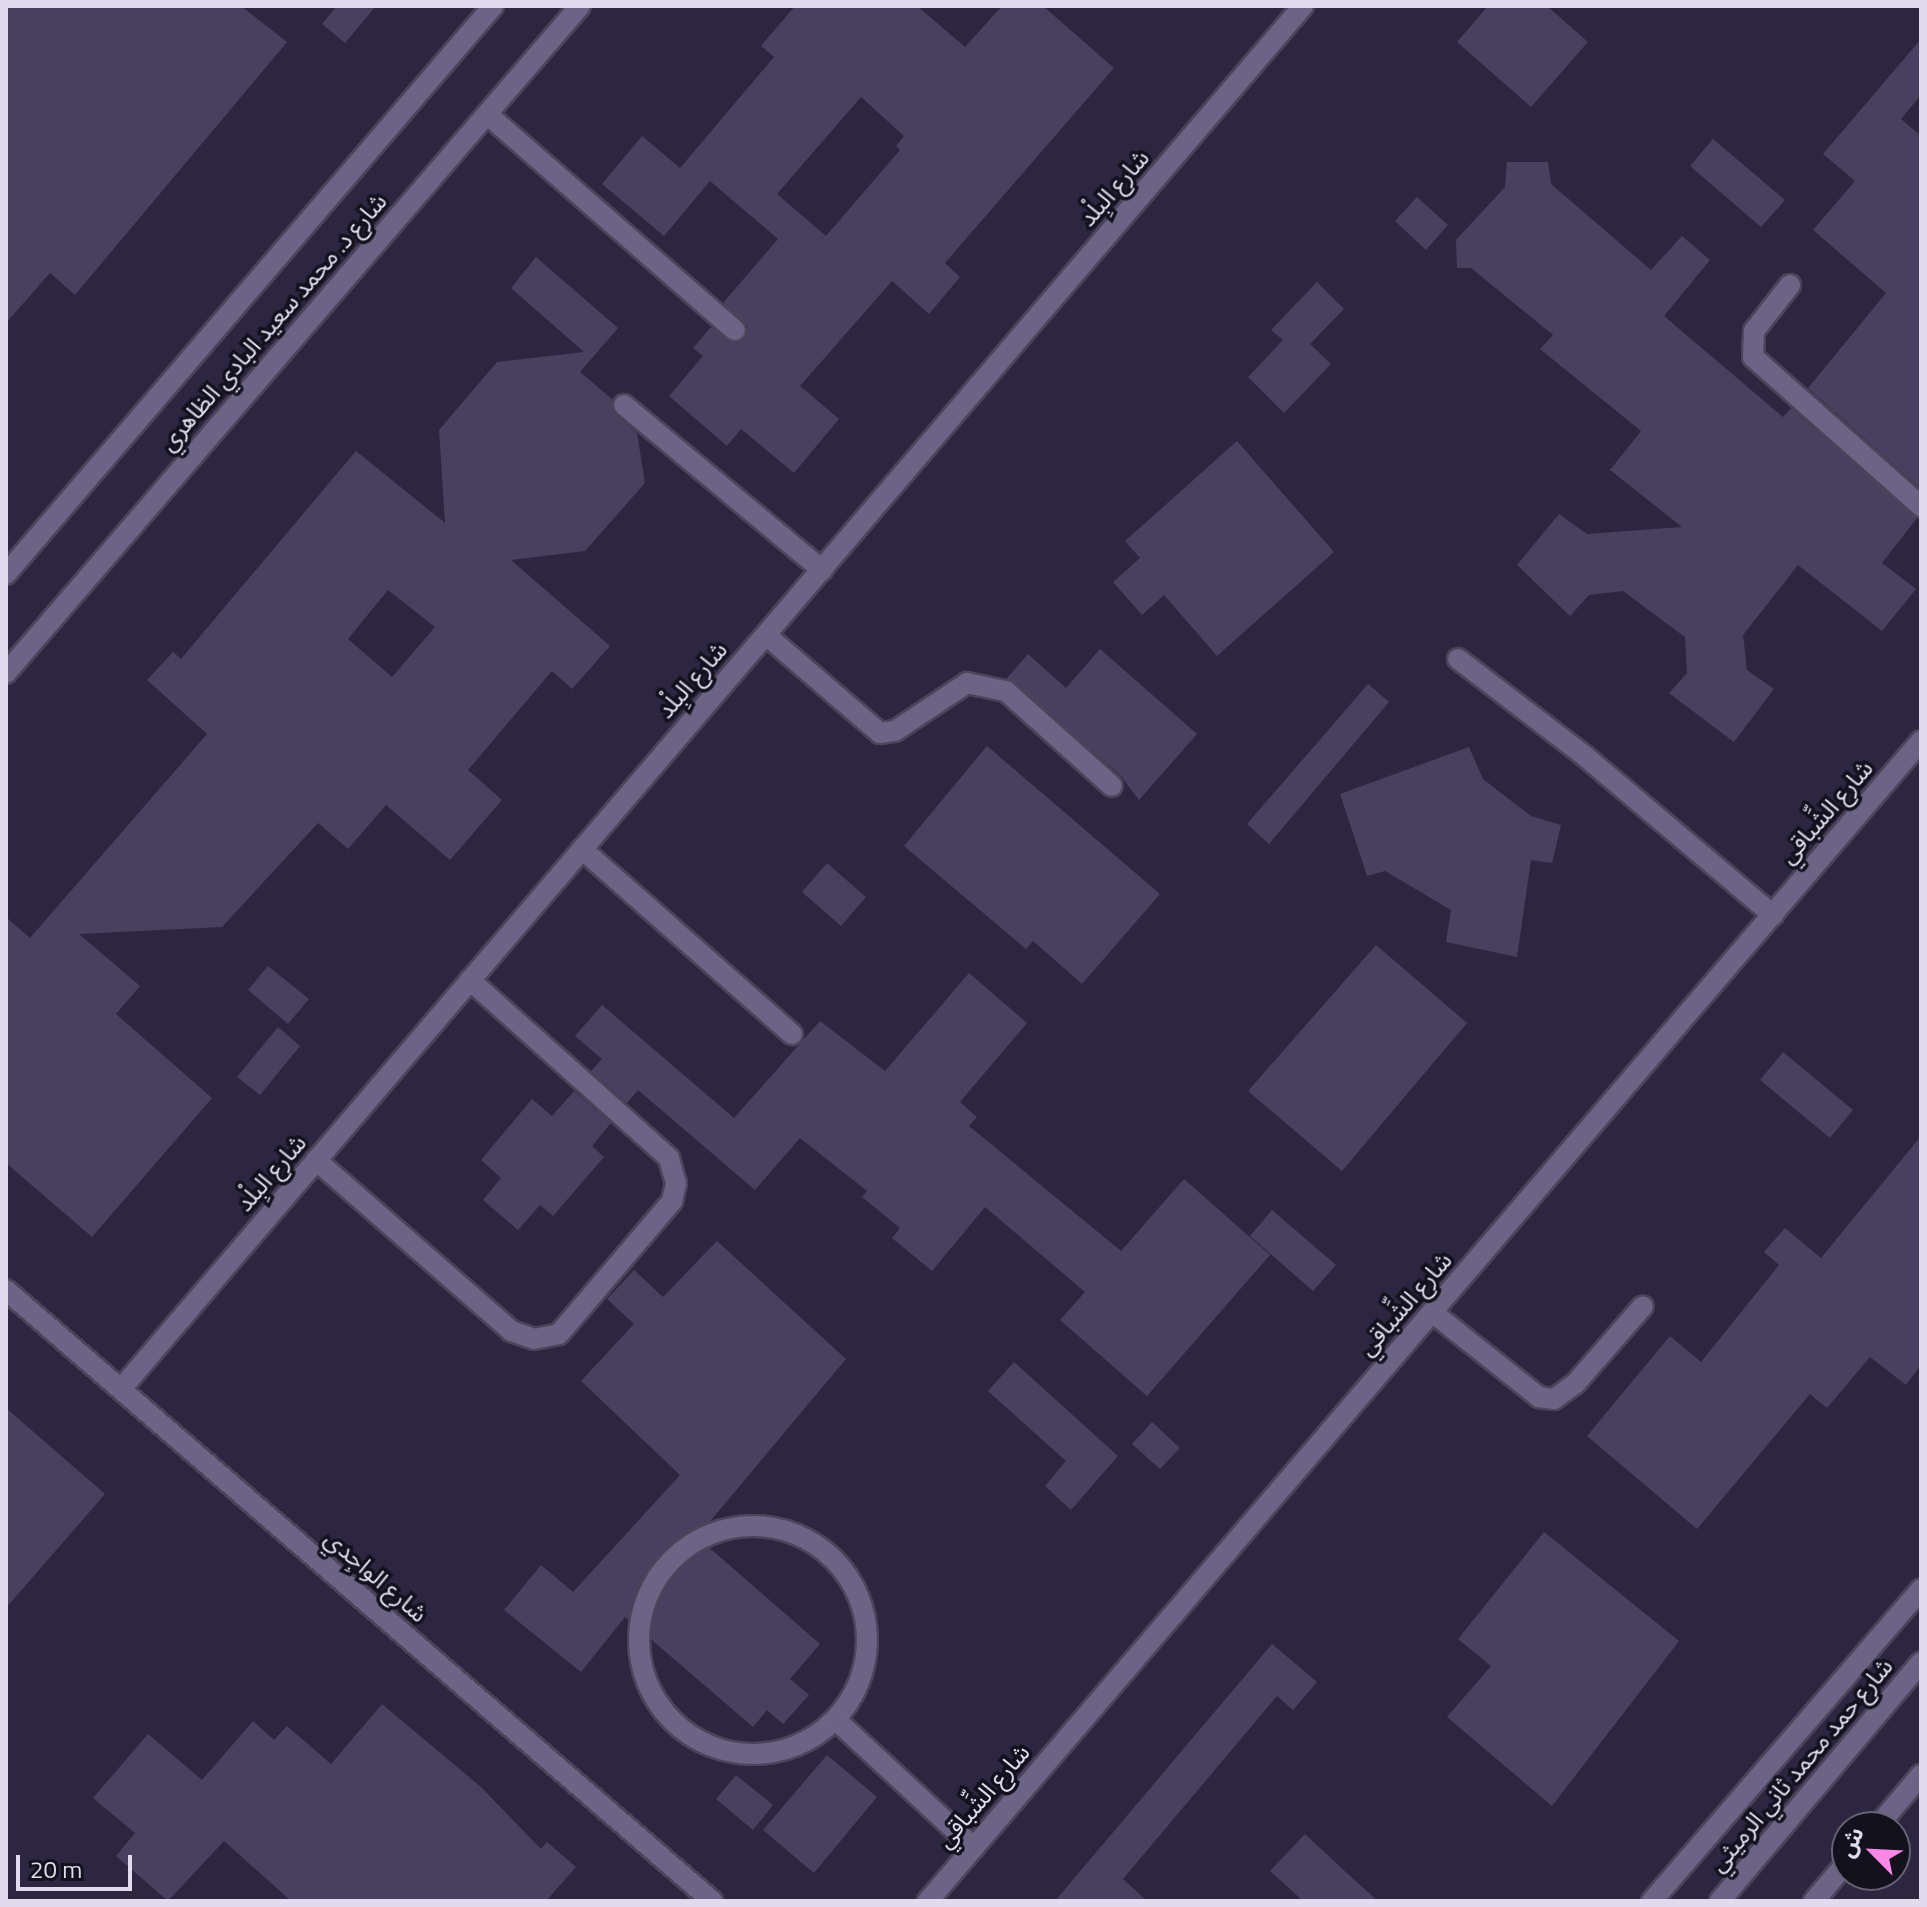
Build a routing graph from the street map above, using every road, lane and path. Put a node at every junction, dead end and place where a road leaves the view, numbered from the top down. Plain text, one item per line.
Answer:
1 (493, 6) edge
2 (580, 6) edge
3 (1303, 6) edge
4 (487, 114) junction
5 (1790, 285) dead end
6 (735, 330) dead end
7 (624, 405) dead end
8 (1921, 506) edge
9 (822, 570) junction
10 (6, 574) edge
11 (766, 635) junction
12 (1458, 659) dead end
13 (6, 673) edge
14 (1921, 741) edge
15 (1112, 786) dead end
16 (582, 849) junction
17 (1773, 915) junction
18 (470, 980) junction
19 (792, 1034) dead end
20 (316, 1160) junction
21 (6, 1290) edge
22 (1643, 1306) dead end
23 (1432, 1312) junction
24 (121, 1389) junction
25 (1921, 1589) edge
26 (1921, 1662) edge
27 (836, 1720) junction
28 (1921, 1775) edge
29 (1891, 1811) edge
30 (974, 1848) junction
31 (1831, 1881) edge
32 (712, 1901) edge
33 (928, 1901) edge
34 (1652, 1901) edge
35 (1720, 1901) edge
36 (1814, 1901) edge

1 - 10 street, شارع د. محمد سعيد البادي الظاهري
2 - 4 street, شارع د. محمد سعيد البادي الظاهري
3 - 9 street, شارع البِلْد
4 - 6 street
4 - 13 street, شارع د. محمد سعيد البادي الظاهري
5 - 8 street
7 - 9 street
9 - 11 street, شارع البِلْد
11 - 15 street
11 - 16 street, شارع البِلْد
12 - 17 street
14 - 17 street, شارع الشِّباقي
16 - 18 street, شارع البِلْد
16 - 19 street
17 - 23 street, شارع الشِّباقي
18 - 20 street, شارع البِلْد
18 - 20 street
20 - 24 street, شارع البِلْد
21 - 24 street, شارع الواجِدي
22 - 23 street
23 - 30 street, شارع الشِّباقي
24 - 32 street, شارع الواجِدي
25 - 34 street
26 - 35 street, شارع حمد محمد ثاني الرميثي
27 - 27 street
27 - 30 street
28 - 29 street
30 - 33 street, شارع الشِّباقي
31 - 36 street

